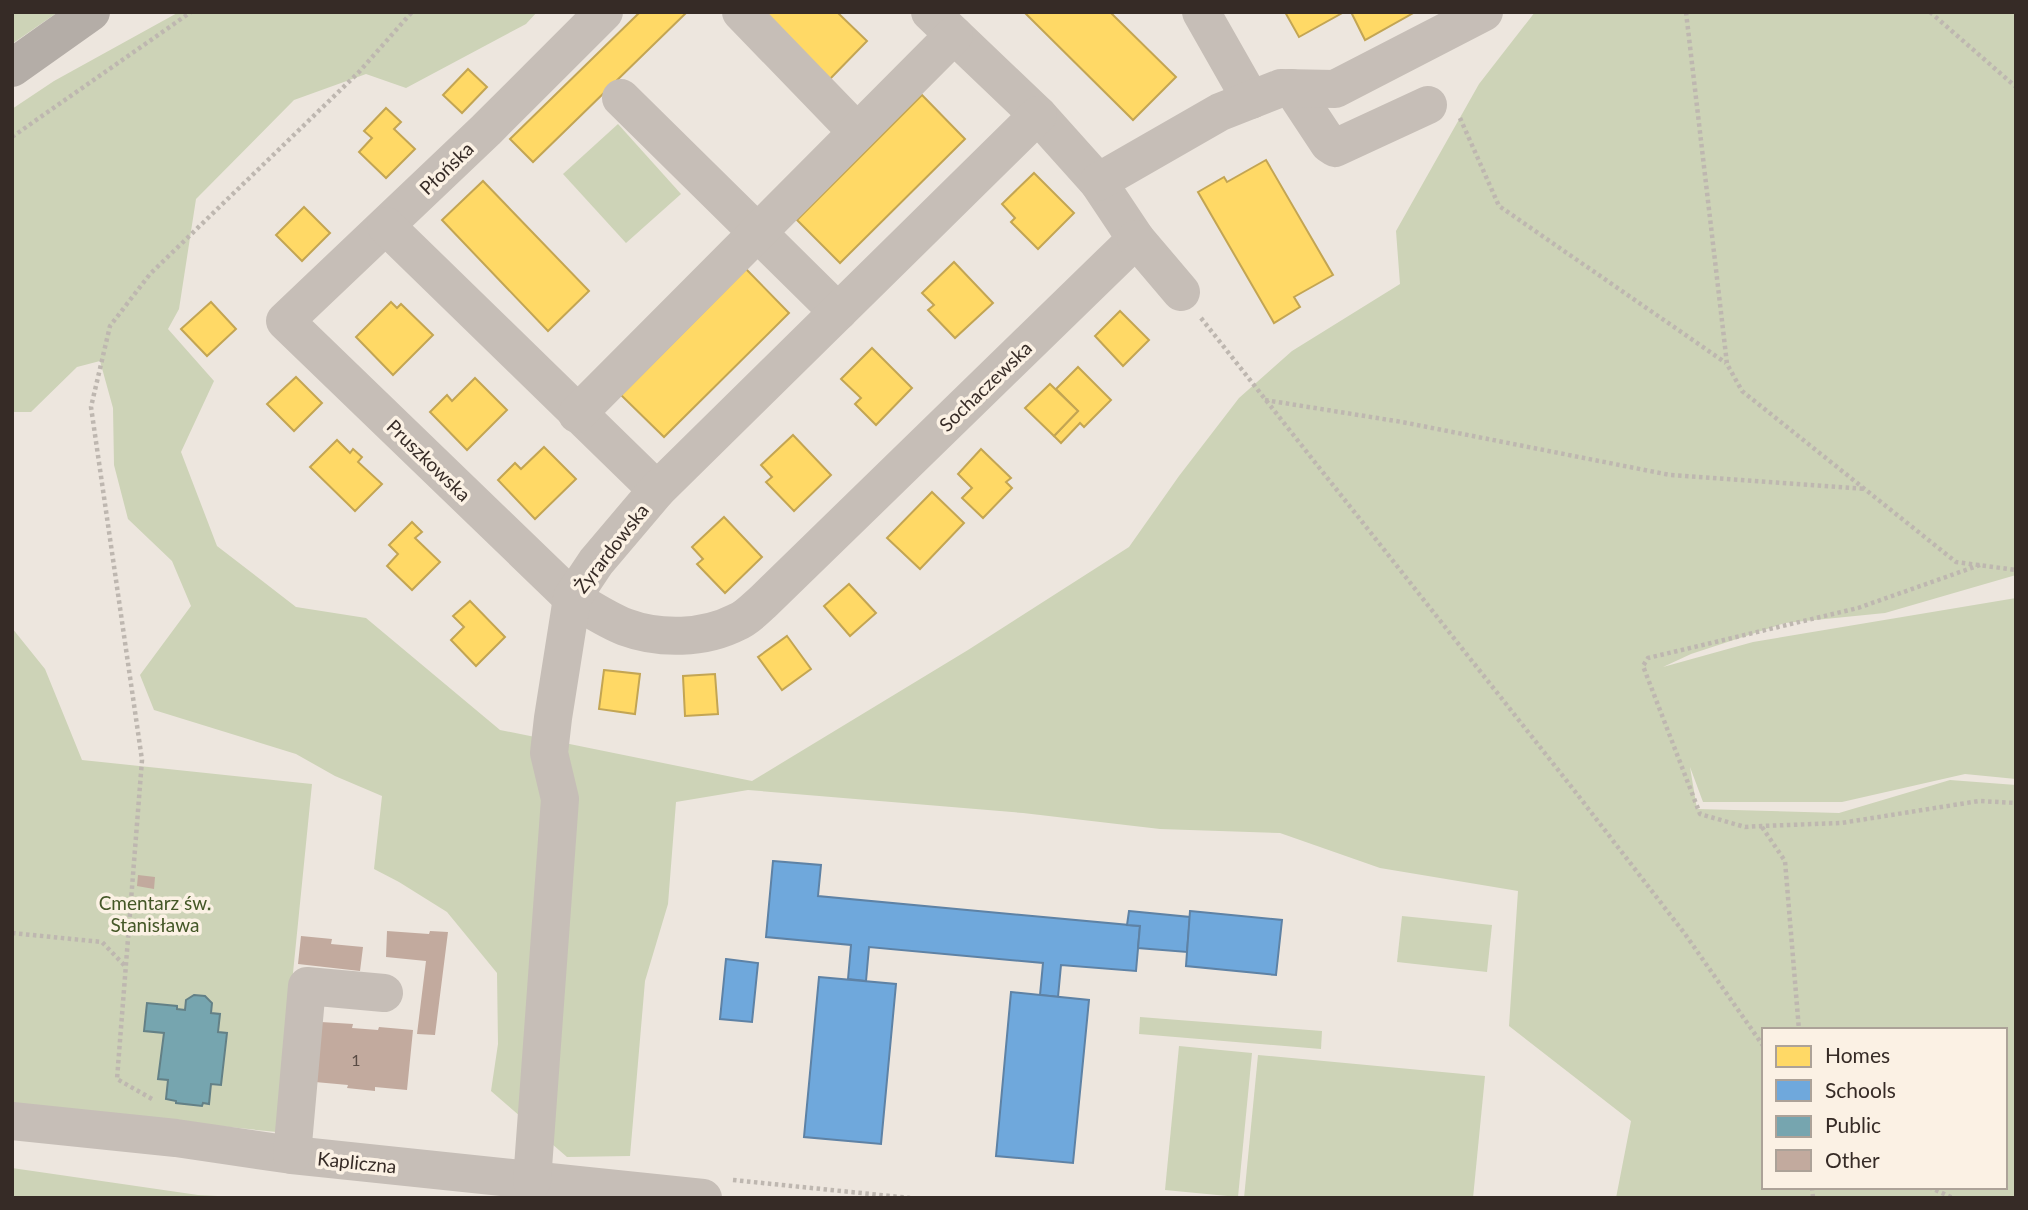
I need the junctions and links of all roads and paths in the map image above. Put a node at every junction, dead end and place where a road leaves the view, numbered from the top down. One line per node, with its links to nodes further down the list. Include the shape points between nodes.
1 (91, 12): 11 (main road)
2 (191, 12): 19 (path)
3 (412, 12): 38 (path, via 358,73 150,274 110,326 91,407 142,760)
4 (604, 12): 21 (street, Płońska)
5 (741, 12): 18 (street)
6 (1484, 12): 13 (street, via 1335,89)
7 (1686, 12): 27 (path)
8 (1930, 12): 12 (path)
9 (1216, 17): 15 (street)
10 (947, 21): 17 (street); 18 (street)
11 (12, 68)
12 (2016, 87)
13 (1292, 88): 15 (street); 16 (street, via 1335,148)
14 (621, 98): 22 (street)
15 (1251, 100): 20 (street, via 1220,112)
16 (1441, 105): 27 (path, via 1499,206)
17 (1038, 115): 20 (street); 25 (street, Żyrardowska)
18 (857, 132): 22 (street)
19 (12, 136)
20 (1098, 182): 23 (street)
21 (386, 226): 26 (street, Płońska); 29 (street)
22 (757, 233): 25 (street); 29 (street)
23 (1136, 239): 24 (street); 34 (street, Sochaczewska, via 739,622 695,634 659,636 624,627)
24 (1181, 292): 28 (path)
25 (838, 312): 31 (street, Żyrardowska)
26 (285, 321): 34 (street, Pruszkowska)
27 (1727, 364): 30 (path, via 1742,391)
28 (1265, 400): 30 (path, via 1670,475); 41 (path, via 1578,795)
29 (577, 414): 31 (street)
30 (1866, 489): 32 (path, via 1956,562)
31 (657, 490): 34 (street, Żyrardowska)
32 (1980, 565): 33 (path); 36 (path, via 1858,608 1648,658 1643,666 1700,814 1745,827)
33 (2016, 570)
34 (572, 598): 45 (street, Żyrardowska, via 549,752 559,799)
35 (2016, 803): 36 (path, via 1979,801 1841,823)
36 (1761, 826): 40 (path, via 1785,861)
37 (12, 933): 38 (path, via 102,942)
38 (127, 967): 42 (path, via 117,1079)
39 (384, 993): 44 (street, via 307,986)
40 (1799, 1028)
41 (1762, 1044)
42 (153, 1099)
43 (12, 1121): 44 (street, Kapliczna)
44 (292, 1155): 45 (street, Kapliczna)
45 (532, 1181): 47 (street, Kapliczna)
46 (1933, 1189): 48 (path)
47 (703, 1198)
48 (1953, 1198)

